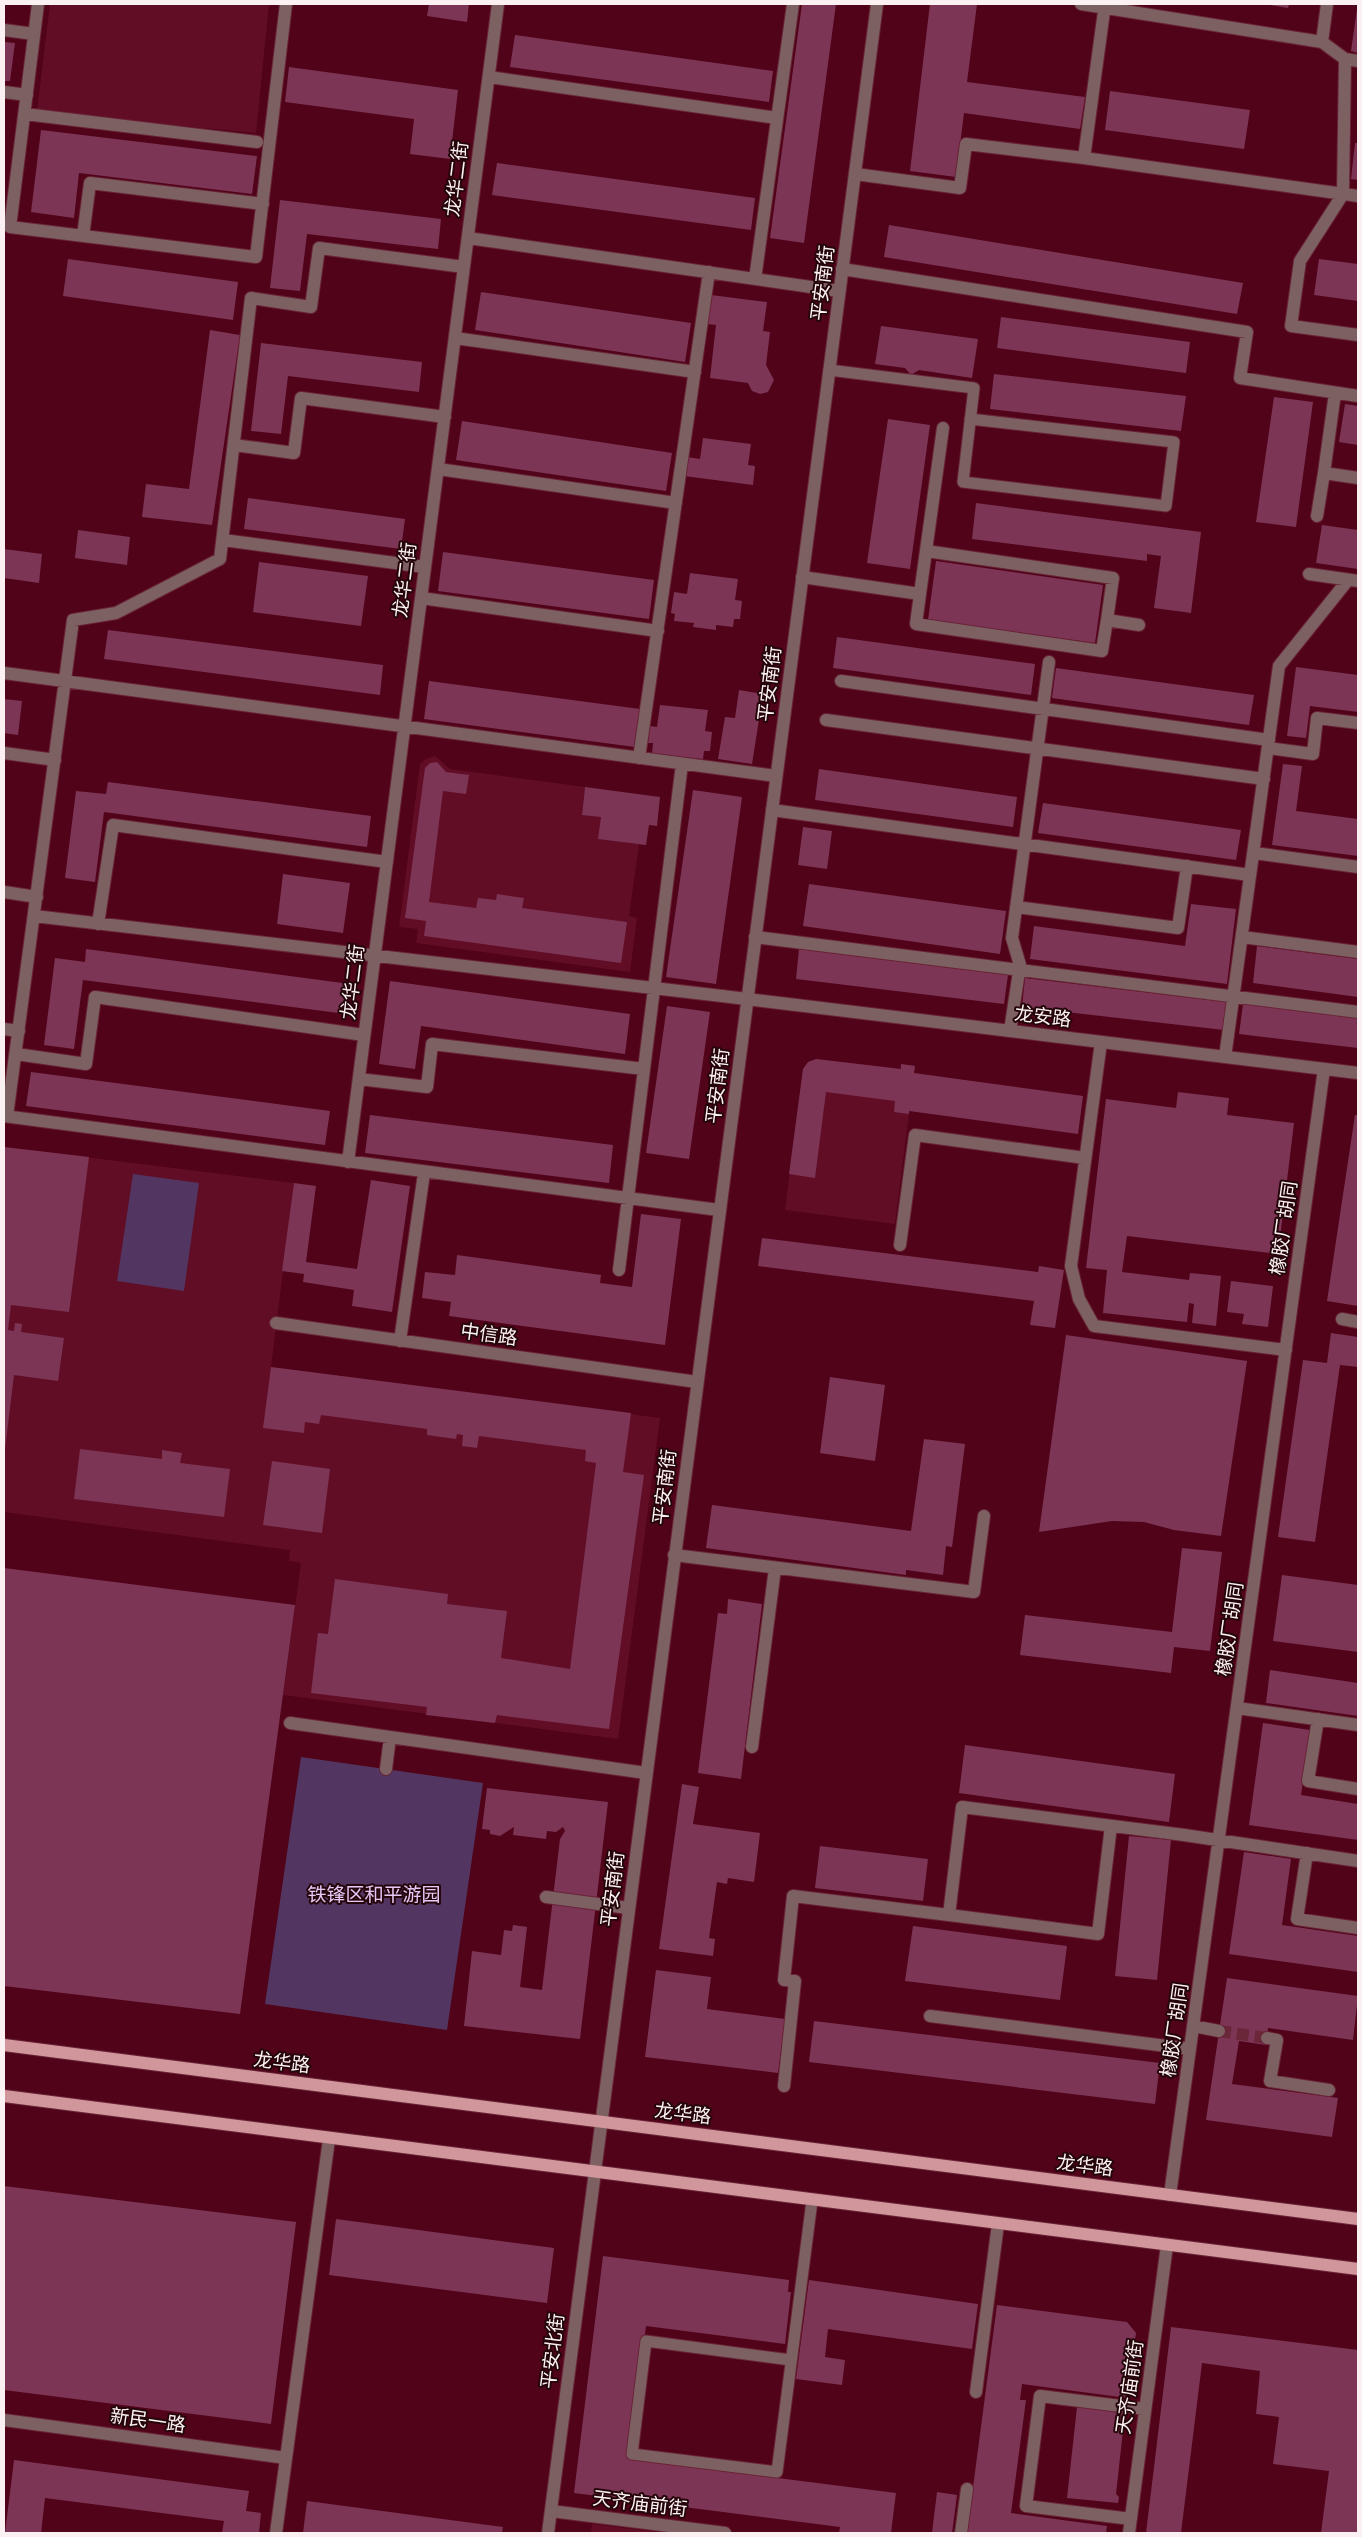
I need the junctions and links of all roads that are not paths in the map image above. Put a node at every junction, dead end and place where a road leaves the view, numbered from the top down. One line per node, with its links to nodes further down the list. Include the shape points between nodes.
1 (38, 4): 10 (street)
2 (286, 4): 24 (street)
3 (498, 4): 14 (street, 龙华二街)
4 (793, 4): 18 (street)
5 (877, 4): 21 (street, 平安南街)
6 (1081, 4): 8 (street)
7 (1327, 4): 11 (street)
8 (1105, 5): 11 (street); 20 (street)
9 (4, 30): 10 (street)
10 (34, 34): 16 (street)
11 (1322, 42): 12 (street)
12 (1345, 59): 13 (street); 22 (street)
13 (1358, 61)
14 (489, 78): 18 (street); 26 (street, 龙华二街)
15 (4, 92): 16 (street)
16 (27, 95): 17 (street)
17 (25, 114): 19 (street); 25 (street, via 10,227)
18 (778, 118): 30 (street)
19 (257, 142)
20 (1084, 158): 21 (street, via 966,144 960,188); 22 (street)
21 (855, 174): 28 (street, 平安南街)
22 (1343, 194): 23 (street); 32 (street, via 1300,262 1291,326)
23 (1358, 196)
24 (262, 204): 25 (street, via 90,183); 25 (street, via 256,257)
25 (83, 236)
26 (468, 238): 27 (street, 龙华二街); 29 (street)
27 (464, 267): 33 (street, 龙华二街); 41 (street, via 319,248 311,308 251,298)
28 (842, 269): 31 (street, 平安南街); 36 (street, via 1247,332 1240,378)
29 (709, 272): 30 (street); 35 (street)
30 (755, 279): 31 (street)
31 (839, 291): 34 (street, 平安南街)
32 (1358, 335)
33 (455, 338): 35 (street); 38 (street, 龙华二街)
34 (829, 370): 39 (lane, via 974,388); 51 (street, 平安南街)
35 (694, 372): 45 (street)
36 (1335, 393): 37 (street); 43 (street)
37 (1358, 396)
38 (445, 417): 41 (street, via 301,398 294,452); 42 (street, 龙华二街)
39 (970, 418): 39 (lane, via 1174,442 1166,506 963,482)
40 (943, 428): 48 (street)
41 (234, 444): 47 (street)
42 (438, 469): 45 (street); 49 (street, 龙华二街)
43 (1324, 473): 44 (street); 46 (street)
44 (1358, 478)
45 (676, 503): 57 (street)
46 (1318, 516)
47 (223, 540): 49 (street); 61 (street, via 220,559 116,613 73,620)
48 (926, 551): 53 (street); 55 (street, via 1113,578)
49 (425, 567): 54 (street, 龙华二街)
50 (1309, 574): 52 (street)
51 (802, 577): 53 (street); 72 (street, 平安南街)
52 (1353, 581): 66 (street, via 1279,666)
53 (920, 594): 55 (street, via 916,624 1102,652)
54 (421, 598): 57 (street); 65 (street, 龙华二街)
55 (1107, 620): 56 (street)
56 (1139, 625)
57 (658, 632): 69 (street)
58 (1049, 662): 62 (street)
59 (4, 673): 61 (street)
60 (841, 681): 62 (street)
61 (65, 682): 65 (street); 70 (street)
62 (1043, 708): 66 (street); 67 (street)
63 (826, 720): 67 (street)
64 (1358, 723): 66 (street, via 1318,718 1313,754)
65 (404, 727): 69 (street); 77 (street, 龙华二街)
66 (1269, 744): 73 (street)
67 (1037, 748): 73 (street); 75 (street)
68 (4, 753): 70 (street)
69 (639, 758): 71 (street)
70 (55, 760): 82 (street)
71 (682, 764): 72 (street); 91 (street)
72 (776, 776): 74 (street, 平安南街)
73 (1264, 779): 76 (street)
74 (772, 810): 75 (street); 86 (street, 平安南街)
75 (1024, 844): 78 (street); 83 (street)
76 (1254, 853): 79 (street); 80 (street)
77 (387, 862): 85 (street, via 113,825); 89 (street, 龙华二街)
78 (1187, 866): 80 (street); 83 (street, via 1178,928)
79 (1358, 867)
80 (1250, 874): 87 (street)
81 (4, 892): 82 (street)
82 (37, 896): 84 (street)
83 (1016, 906): 90 (street, via 1012,938)
84 (34, 916): 85 (street, 龙安路); 96 (street)
85 (98, 924): 89 (street, 龙安路)
86 (755, 937): 90 (street); 93 (street, 平安南街)
87 (1242, 937): 88 (street); 92 (street)
88 (1358, 952)
89 (375, 955): 91 (street, 龙安路); 98 (street, 龙华二街)
90 (1019, 970): 92 (street); 97 (street)
91 (654, 989): 93 (street, 龙安路); 102 (street)
92 (1234, 997): 94 (street); 101 (street)
93 (747, 999): 97 (street, 龙安路); 111 (street, 平安南街)
94 (1358, 1012)
95 (4, 1029): 96 (street)
96 (19, 1031): 100 (street)
97 (1010, 1031): 99 (street, 龙安路)
98 (364, 1034): 100 (street, via 95,997 86,1064); 105 (street, 龙华二街)
99 (1101, 1042): 101 (street, 龙安路); 107 (street)
100 (16, 1054): 106 (street)
101 (1225, 1057): 103 (street, 龙安路)
102 (644, 1069): 105 (street, via 432,1044 427,1087); 110 (street)
103 (1324, 1069): 104 (street, 龙安路); 118 (street, 橡胶厂胡同)
104 (1358, 1073)
105 (359, 1079): 108 (street, 龙华二街)
106 (6, 1116): 108 (street)
107 (1086, 1158): 112 (street, via 915,1135); 118 (street, via 1071,1266 1078,1298 1094,1326)
108 (348, 1162): 109 (street)
109 (424, 1172): 110 (street); 117 (street)
110 (628, 1199): 111 (street); 113 (street)
111 (719, 1210): 119 (street, 平安南街)
112 (900, 1245)
113 (619, 1270)
114 (1342, 1319): 115 (street)
115 (1358, 1322)
116 (276, 1323): 117 (street, 中信路)
117 (400, 1341): 119 (street, 中信路)
118 (1286, 1350): 123 (street, 橡胶厂胡同)
119 (697, 1382): 121 (street, 平安南街)
120 (984, 1516): 122 (street, via 974,1592)
121 (674, 1556): 122 (street); 130 (street, 平安南街)
122 (776, 1568): 128 (street)
123 (1237, 1708): 124 (street); 133 (street, 橡胶厂胡同)
124 (1318, 1720): 126 (street); 131 (street, via 1308,1781)
125 (290, 1723): 127 (street)
126 (1358, 1725)
127 (390, 1737): 129 (street); 130 (street)
128 (752, 1747)
129 (386, 1769)
130 (646, 1773): 137 (street, 平安南街)
131 (1358, 1789)
132 (1111, 1826): 133 (street); 138 (street, via 962,1807); 138 (street, via 1098,1934)
133 (1219, 1840): 134 (street); 141 (street, 橡胶厂胡同)
134 (1307, 1853): 135 (street); 139 (street, via 1297,1919)
135 (1358, 1861)
136 (546, 1897): 137 (street)
137 (628, 1908): 149 (street, 平安南街)
138 (949, 1915): 146 (street, via 793,1896 784,1980 795,1981)
139 (1358, 1928)
140 (930, 2016): 145 (street)
141 (1193, 2026): 142 (street); 145 (street, 橡胶厂胡同)
142 (1219, 2031)
143 (1267, 2038): 147 (street, via 1277,2040 1270,2081)
144 (4, 2045): 149 (main road, 龙华路)
145 (1190, 2049): 152 (street, 橡胶厂胡同)
146 (784, 2086)
147 (1329, 2090)
148 (4, 2096): 150 (main road)
149 (600, 2122): 151 (street, 平安南街); 152 (main road, 龙华路)
150 (329, 2138): 151 (main road); 162 (street)
151 (594, 2173): 153 (main road); 164 (street, 平安北街)
152 (1170, 2195): 154 (main road, 龙华路)
153 (812, 2201): 155 (main road); 158 (lane)
154 (1358, 2219)
155 (998, 2224): 156 (main road); 159 (street)
156 (1167, 2245): 157 (main road); 160 (street, 天齐庙前街)
157 (1358, 2269)
158 (791, 2360): 158 (lane, via 777,2472 632,2454 646,2341)
159 (976, 2392)
160 (1145, 2409): 165 (street, 天齐庙前街); 165 (street, via 1040,2396 1026,2506)
161 (4, 2420): 162 (street, 新民一路)
162 (286, 2458): 166 (street)
163 (967, 2489): 169 (street)
164 (551, 2511): 167 (street, 平安北街); 168 (street, 天齐庙前街)
165 (1131, 2519): 170 (street, 天齐庙前街)
166 (276, 2533)
167 (548, 2533)
168 (725, 2533)
169 (961, 2533)
170 (1129, 2533)

